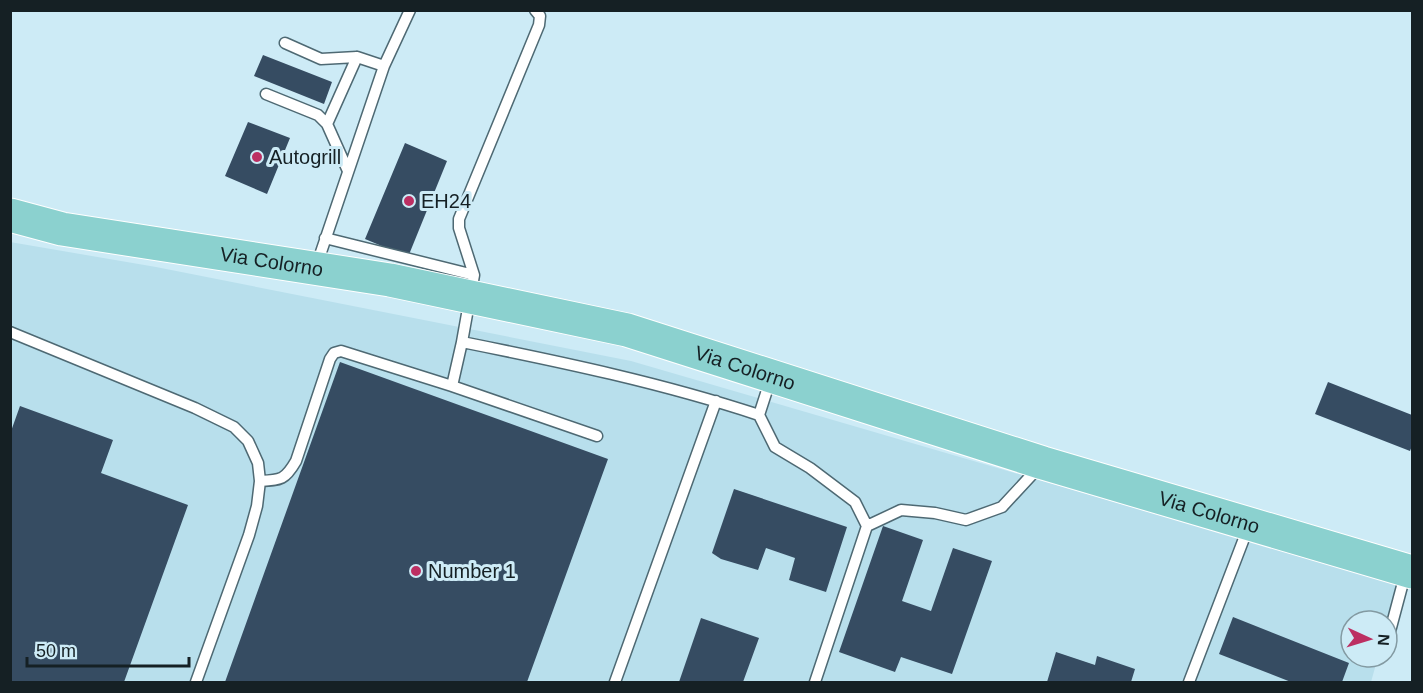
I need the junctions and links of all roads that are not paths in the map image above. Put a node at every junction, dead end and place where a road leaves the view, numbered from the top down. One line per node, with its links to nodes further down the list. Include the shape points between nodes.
1 (410, 10): 5 (lane)
2 (534, 10): 13 (lane, via 540,16 539,25 459,219)
3 (285, 43): 4 (lane, via 321,58)
4 (357, 57): 5 (lane); 7 (lane)
5 (384, 66): 8 (lane)
6 (266, 94): 7 (lane, via 318,115)
7 (327, 124): 8 (lane)
8 (348, 171): 12 (lane)
9 (10, 215): 11 (main road, Via Colorno)
10 (10, 229): 11 (main road, Via Colorno)
11 (62, 229): 12 (main road, Via Colorno)
12 (320, 253): 13 (main road, Via Colorno, via 390,280)
13 (473, 286): 15 (lane); 16 (main road, Via Colorno)
14 (10, 332): 22 (lane, via 195,408 234,428 248,441 258,463)
15 (462, 342): 17 (lane); 18 (lane, via 572,364)
16 (772, 375): 19 (lane); 21 (main road, Via Colorno)
17 (452, 386): 20 (lane); 22 (lane, via 334,352 288,476)
18 (716, 401): 19 (lane); 28 (lane)
19 (759, 415): 24 (lane, via 775,447 855,502)
20 (597, 436)
21 (1043, 462): 23 (main road, Via Colorno); 24 (lane, via 1002,507 966,520 901,510)
22 (260, 482): 27 (lane, via 249,535)
23 (1250, 525): 25 (main road, Via Colorno); 30 (lane)
24 (867, 526): 29 (lane)
25 (1409, 571): 26 (lane)
26 (1397, 609)
27 (196, 682)
28 (615, 682)
29 (815, 682)
30 (1189, 682)

